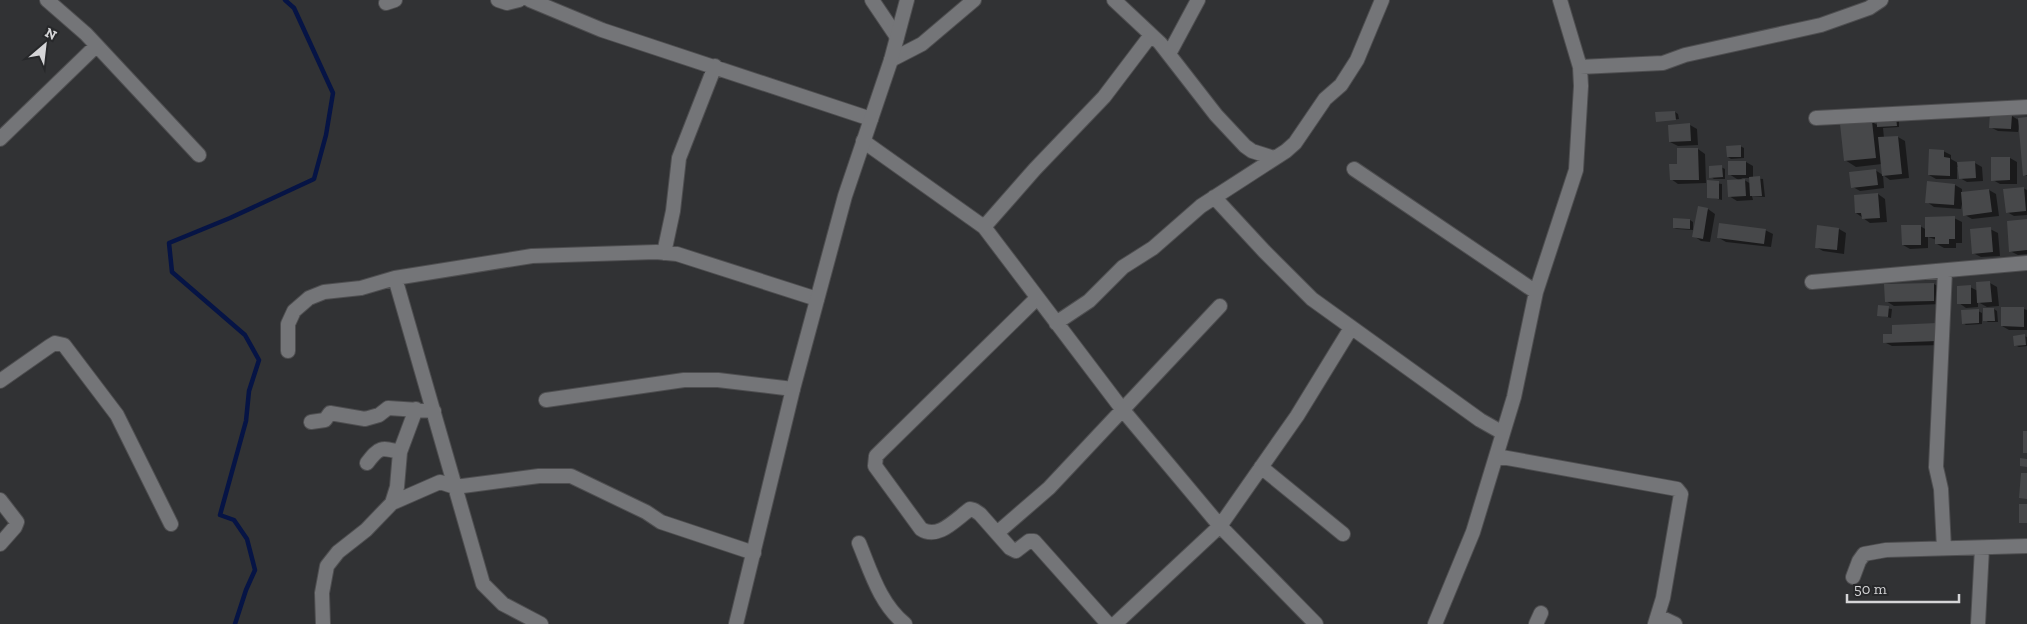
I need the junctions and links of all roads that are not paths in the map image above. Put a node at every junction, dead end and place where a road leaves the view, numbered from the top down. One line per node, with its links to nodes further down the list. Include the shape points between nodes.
1 (47, 0): 15 (street)
2 (498, 0): 3 (street, via 507,3)
3 (518, 0)
4 (530, 0): 18 (street, via 602,30)
5 (872, 0): 14 (street)
6 (907, 0): 14 (street)
7 (974, 0): 17 (street, via 922,44)
8 (1114, 0): 13 (street)
9 (1198, 0): 16 (street)
10 (1382, 0): 26 (street, via 1357,60 1341,85 1322,102 1295,143)
11 (1560, 0): 19 (street)
12 (1881, 0): 19 (street, via 1869,8 1821,25 1685,55 1663,63)
13 (1152, 35): 16 (street); 29 (street, via 1104,98)
14 (897, 37): 17 (street)
15 (96, 46): 23 (street); 25 (street)
16 (1169, 54): 26 (street, via 1245,146)
17 (891, 60): 21 (street)
18 (715, 66): 21 (street); 30 (street, via 679,158)
19 (1580, 67): 35 (street, via 1576,170)
20 (2027, 107): 22 (street)
21 (871, 118): 24 (street)
22 (1816, 118)
23 (0, 139)
24 (863, 141): 29 (street); 36 (street)
25 (199, 155)
26 (1274, 158): 28 (street)
27 (1354, 170): 35 (street)
28 (1214, 197): 39 (street, via 1153,248 1123,267 1089,301); 40 (street, via 1312,299)
29 (984, 227): 37 (street)
30 (664, 253): 33 (street, via 532,256); 36 (street, via 677,254)
31 (2027, 263): 32 (street)
32 (1945, 271): 34 (street); 64 (street, via 1936,467 1941,489)
33 (396, 278): 41 (street, via 309,298 294,312 288,324); 47 (street)
34 (1812, 282)
35 (1536, 292): 49 (street, via 1514,397)
36 (817, 298): 43 (street)
37 (1037, 298): 39 (street); 59 (street, via 876,456 875,466 920,529 928,534 938,533 970,509 980,514)
38 (1220, 306): 45 (street)
39 (1056, 323): 45 (street)
40 (1351, 328): 49 (street); 53 (street)
41 (288, 351)
42 (0, 381): 57 (street, via 50,346 64,345 117,415)
43 (793, 389): 44 (street, via 718,380 684,380); 66 (street)
44 (546, 400)
45 (1122, 409): 58 (street); 59 (street, via 1048,488)
46 (416, 410): 47 (street); 48 (street, via 388,408 365,419 330,413 325,420); 50 (street)
47 (434, 410): 54 (street)
48 (311, 422)
49 (1503, 433): 51 (street)
50 (400, 452): 52 (street, via 384,448 376,451); 56 (street)
51 (1496, 456): 68 (street, via 1680,491); 76 (street, via 1472,532)
52 (367, 463)
53 (1262, 467): 58 (street); 60 (street)
54 (455, 487): 56 (street, via 440,482); 66 (street, via 539,476 571,476 661,522); 70 (street, via 482,584 503,604)
55 (0, 500): 62 (street, via 17,522)
56 (392, 503): 69 (street, via 327,566 322,593)
57 (171, 524)
58 (1220, 526): 74 (street); 75 (street)
59 (997, 534): 73 (street, via 1016,551 1034,541)
60 (1342, 534)
61 (859, 542): 72 (street, via 883,599)
62 (0, 544)
63 (2027, 546): 65 (street)
64 (1944, 548): 65 (street); 67 (street, via 1864,554)
65 (1982, 548): 78 (street)
66 (754, 553): 71 (street)
67 (1853, 577)
68 (1657, 620): 77 (street)
69 (323, 624)
70 (541, 624)
71 (736, 624)
72 (905, 624)
73 (1108, 624)
74 (1115, 624)
75 (1316, 624)
76 (1435, 624)
77 (1675, 624)
78 (1978, 624)

